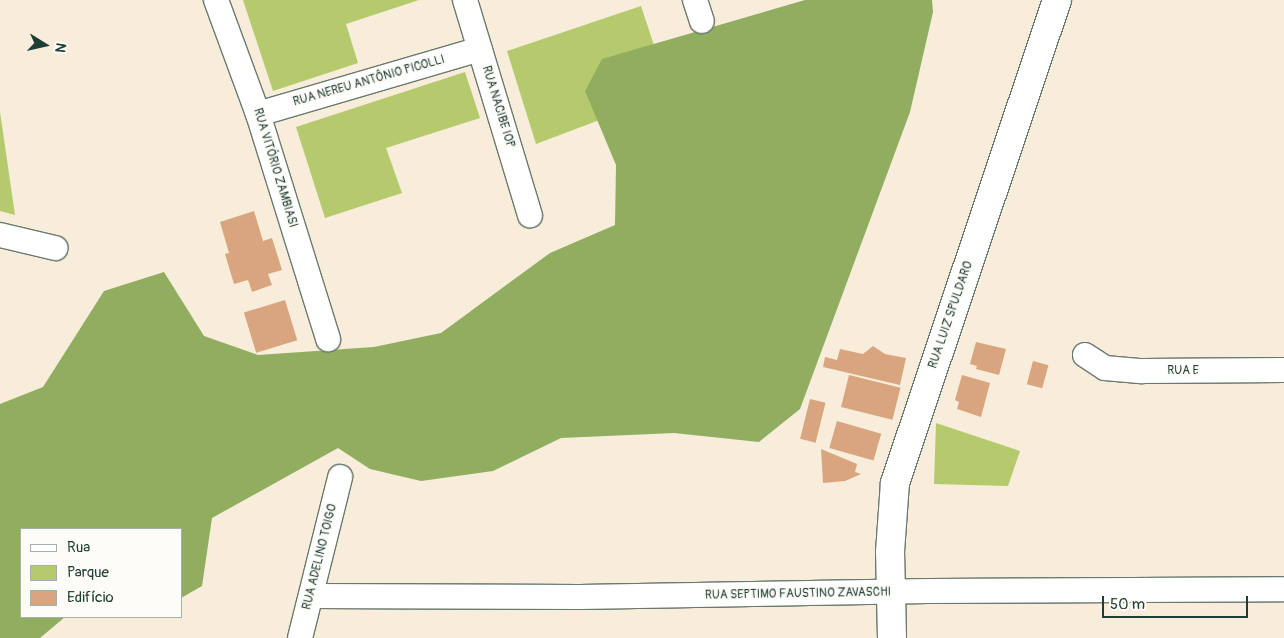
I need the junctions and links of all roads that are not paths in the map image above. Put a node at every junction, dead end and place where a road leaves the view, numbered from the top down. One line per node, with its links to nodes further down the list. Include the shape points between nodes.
1 (216, 0): 5 (street, RUA VITÓRIO ZAMBIASI)
2 (465, 0): 4 (street, RUA NACIBE IOP)
3 (1057, 0): 14 (street, RUA LUIZ SPULDARO, via 895,483)
4 (480, 49): 5 (street, RUA NEREU ANTÔNIO PICOLLI); 6 (street, RUA NACIBE IOP)
5 (258, 114): 9 (street, RUA VITÓRIO ZAMBIASI)
6 (530, 215)
7 (0, 235): 8 (street)
8 (55, 248)
9 (328, 339)
10 (1085, 355): 11 (street, RUA E, via 1105,368 1142,371)
11 (1284, 370)
12 (340, 477): 15 (street, RUA ADELINO TOIGO)
13 (1284, 588): 14 (street, RUA SEPTIMO FAUSTINO ZAVASCHI)
14 (891, 592): 15 (street, RUA SEPTIMO FAUSTINO ZAVASCHI, via 580,598); 17 (street, RUA LUIZ SPULDARO)
15 (311, 596): 16 (street, RUA ADELINO TOIGO)
16 (300, 638)
17 (892, 638)

